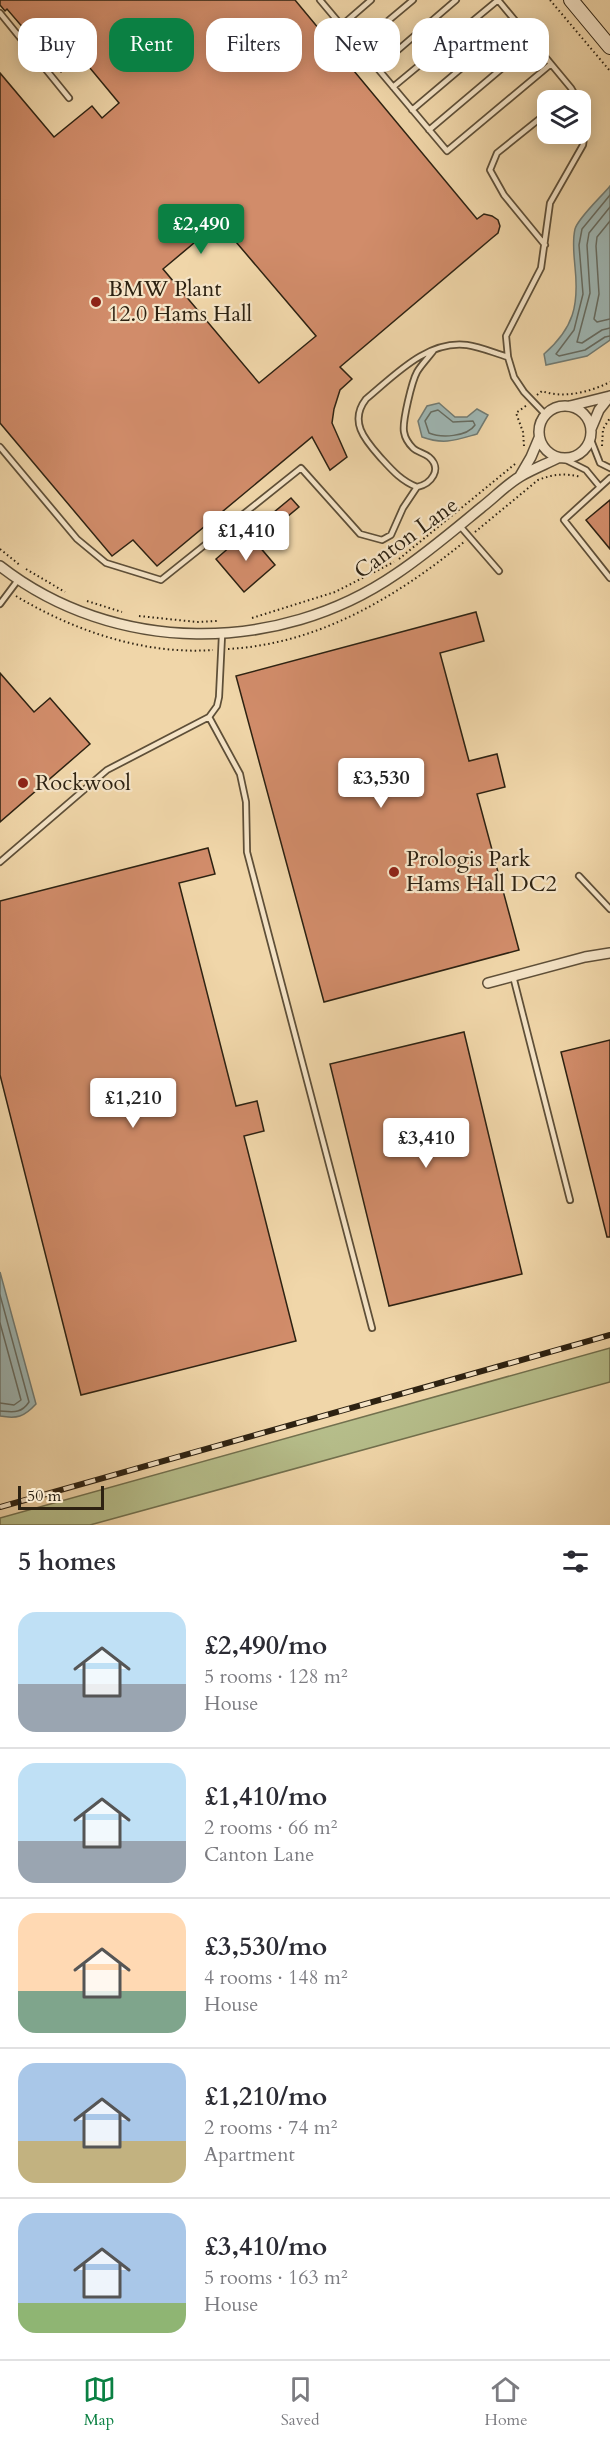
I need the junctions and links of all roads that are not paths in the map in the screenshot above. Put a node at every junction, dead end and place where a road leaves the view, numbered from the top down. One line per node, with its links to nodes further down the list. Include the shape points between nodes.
1 (371, 0): 9 (lane)
2 (413, 0): 10 (lane)
3 (456, 0): 13 (lane)
4 (498, 0): 11 (lane); 19 (lane)
5 (571, 0): 12 (street)
6 (324, 1): 8 (lane)
7 (0, 13): 21 (lane)
8 (336, 18)
9 (350, 18)
10 (391, 18)
11 (513, 18)
12 (610, 47)
13 (400, 48)
14 (549, 62): 15 (lane)
15 (551, 64): 20 (lane); 24 (lane, via 447,151)
16 (380, 72): 19 (lane)
17 (457, 72): 22 (lane)
18 (498, 72): 24 (lane)
19 (393, 87): 22 (lane)
20 (570, 90)
21 (69, 98)
22 (412, 110): 24 (lane)
23 (537, 121): 26 (lane, via 497,153 490,170 504,195)
24 (429, 130)
25 (583, 144): 26 (lane, via 550,203)
26 (545, 245): 28 (lane, via 541,268 506,336)
27 (434, 350): 28 (lane, via 468,345); 40 (lane, via 416,374 404,424 407,440 414,450 428,456 435,469 431,481); 40 (lane, via 418,357 366,399 358,413 365,441 398,476)
28 (507, 357): 31 (lane, via 524,392)
29 (610, 396): 30 (street); 32 (street)
30 (567, 406): 31 (street); 32 (street, via 583,414)
31 (546, 414): 33 (street)
32 (591, 429): 34 (street)
33 (539, 438): 36 (street, via 543,448); 38 (street, Canton Lane)
34 (591, 440): 36 (street, via 573,457); 37 (lane, via 600,463)
35 (0, 447): 40 (lane, via 77,539 106,563 161,580 301,468 360,534 381,540 391,535)
36 (561, 458): 38 (street, Canton Lane); 41 (lane, via 586,470)
37 (610, 468)
38 (520, 476): 42 (street, Canton Lane)
39 (610, 478): 41 (lane)
40 (417, 487)
41 (600, 487): 45 (lane, via 564,520)
42 (460, 526): 44 (lane); 48 (street, Canton Lane, via 394,576 329,610 281,626)
43 (0, 566): 46 (street, Canton Lane)
44 (499, 571)
45 (610, 578)
46 (18, 580): 47 (lane); 48 (street, Canton Lane, via 91,615 129,627)
47 (0, 604)
48 (222, 635): 49 (lane, via 219,697)
49 (209, 717): 50 (lane, via 107,770); 57 (lane, via 240,774 246,802 247,852)
50 (0, 862)
51 (579, 876): 52 (lane)
52 (610, 909)
53 (610, 953): 54 (street)
54 (513, 976): 55 (street); 56 (lane)
55 (488, 983)
56 (570, 1200)
57 (372, 1328)

